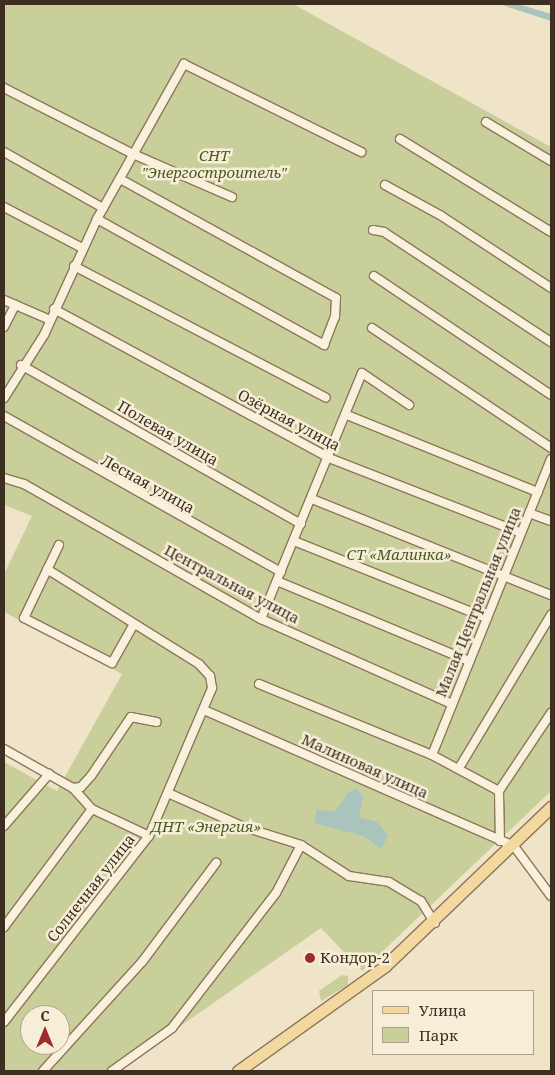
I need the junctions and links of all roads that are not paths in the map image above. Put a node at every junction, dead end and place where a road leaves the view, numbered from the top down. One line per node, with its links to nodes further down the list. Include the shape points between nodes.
1 (4, 88): 6 (street)
2 (486, 122): 7 (street)
3 (400, 139): 15 (street)
4 (4, 152): 12 (street)
5 (361, 152): 6 (street, via 184,64)
6 (133, 154): 8 (street); 10 (street)
7 (551, 161)
8 (120, 179): 12 (street); 13 (street, via 336,298 335,317 324,345)
9 (385, 186): 19 (street, via 440,215)
10 (232, 197)
11 (4, 207): 16 (street)
12 (103, 208): 13 (street)
13 (97, 219): 16 (street)
14 (373, 230): 26 (street, via 384,232)
15 (551, 232)
16 (82, 248): 17 (street)
17 (74, 266): 22 (street); 30 (street)
18 (374, 276): 28 (street)
19 (551, 288)
20 (4, 300): 21 (street)
21 (15, 305): 23 (street); 24 (street)
22 (54, 310): 23 (street); 35 (street, Озёрная улица)
23 (50, 320): 27 (street)
24 (4, 327)
25 (372, 328): 34 (street)
26 (551, 342)
27 (20, 365): 29 (street); 42 (street, Полевая улица)
28 (551, 395)
29 (4, 398)
30 (326, 398)
31 (410, 406): 32 (street, via 362,373)
32 (347, 415): 35 (street); 38 (street)
33 (4, 416): 47 (street, Лесная улица, via 140,497)
34 (551, 448)
35 (329, 458): 39 (street); 43 (street, Озёрная улица)
36 (551, 459): 38 (street, Малая Центральная улица)
37 (4, 478): 52 (street, Центральная улица, via 24,484)
38 (538, 492): 40 (street, Малая Центральная улица)
39 (312, 499): 42 (street); 48 (street)
40 (529, 513): 41 (street); 43 (street, Малая Центральная улица)
41 (551, 521)
42 (301, 524): 44 (street)
43 (521, 533): 48 (street, Малая Центральная улица)
44 (294, 541): 47 (street); 53 (street)
45 (59, 544): 46 (street)
46 (47, 569): 54 (street); 54 (street, via 24,618 112,663)
47 (281, 572): 49 (street)
48 (504, 578): 50 (street); 53 (street, Малая Центральная улица)
49 (277, 581): 52 (street); 55 (street)
50 (551, 595)
51 (551, 615): 63 (street)
52 (262, 618): 57 (street, Центральная улица)
53 (487, 618): 55 (street, Малая Центральная улица)
54 (134, 624): 58 (street, Солнечная улица, via 210,676 212,693)
55 (470, 661): 57 (street, Малая Центральная улица)
56 (259, 684): 62 (street)
57 (452, 704): 62 (street, Малая Центральная улица)
58 (204, 710): 67 (street, Солнечная улица); 72 (street, Малиновая улица)
59 (551, 713): 66 (street)
60 (157, 722): 65 (street, via 131,717 91,776 81,787)
61 (4, 749): 64 (street)
62 (432, 755): 63 (street)
63 (459, 768): 66 (street)
64 (49, 774): 65 (street); 70 (street)
65 (72, 788): 69 (street)
66 (499, 791): 72 (street)
67 (168, 792): 71 (street, Солнечная улица); 73 (street, via 244,827)
68 (551, 808): 74 (main road)
69 (92, 809): 71 (street); 78 (street)
70 (4, 826)
71 (149, 836): 79 (street, Солнечная улица)
72 (500, 841): 74 (street, Малиновая улица)
73 (301, 845): 77 (street, via 349,876 389,882 421,901); 81 (street, via 276,893 172,1028)
74 (514, 846): 76 (street); 77 (main road)
75 (216, 863): 80 (street, via 142,962)
76 (551, 896)
77 (435, 923): 82 (main road, via 385,966)
78 (4, 927)
79 (4, 1022)
80 (43, 1071)
81 (112, 1071)
82 (238, 1071)

